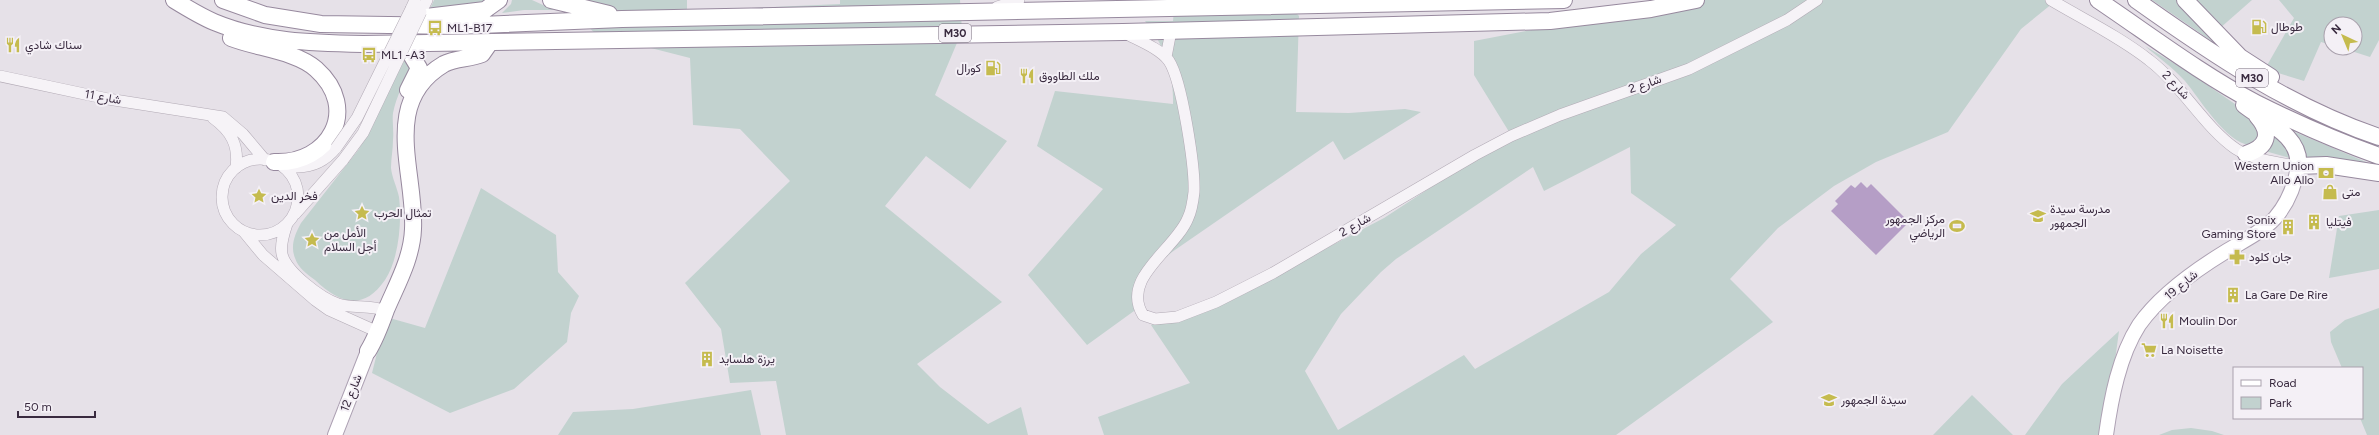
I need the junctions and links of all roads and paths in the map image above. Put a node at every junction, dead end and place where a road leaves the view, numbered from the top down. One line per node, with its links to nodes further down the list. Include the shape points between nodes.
1 (174, 0): 17 (highway, M30)
2 (223, 0): 18 (highway, M30, via 251,11 291,20)
3 (427, 0): 14 (street)
4 (499, 0): 18 (highway, via 494,5 477,11)
5 (551, 0): 16 (highway, via 606,13)
6 (1019, 0): 15 (street)
7 (1564, 0): 15 (highway, M30)
8 (1696, 0): 19 (highway, M30, via 1651,9 1550,21)
9 (1817, 0): 23 (street, شارع 2, via 1787,20 1689,69 1511,136 1273,273 1216,302 1177,317 1155,318 1143,315 1138,308 1139,286 1147,272 1184,228 1194,190 1179,85)
10 (2051, 0): 30 (street, شارع 2, via 2149,60 2176,84 2229,143)
11 (2098, 0): 24 (highway, M30)
12 (2136, 0): 28 (highway, M30, via 2240,71)
13 (2185, 0): 28 (highway, via 2240,57 2317,102)
14 (416, 7): 32 (street, bridge, via 357,118 336,148 325,159 299,168); 36 (street, bridge, via 363,133 343,160)
15 (981, 11): 16 (highway, M30)
16 (622, 20): 18 (highway, M30, via 457,26)
17 (214, 22): 21 (highway, M30, via 266,37 298,42); 32 (highway, via 228,36 304,61 326,79 334,95 338,114 336,123 323,146 304,159 294,162)
18 (363, 25)
19 (1171, 31): 20 (highway, M30); 23 (street)
20 (1122, 32): 22 (highway, M30, via 999,32); 23 (street)
21 (398, 44): 22 (highway, M30); 38 (highway, via 410,53 419,68 403,100 398,117 398,160 405,203 406,230)
22 (489, 44): 38 (highway, via 482,54 448,62 439,68 421,85 410,102 406,117 405,143 413,202 413,230 400,280)
23 (1166, 57)
24 (2200, 68): 27 (highway); 31 (highway, M30, via 2255,102 2322,134)
25 (0, 76): 26 (street, شارع 11, via 108,99)
26 (206, 113): 32 (street, شارع 11, via 223,117 234,125); 34 (street, شارع 11, via 224,126 235,143)
27 (2256, 114): 30 (highway, via 2266,128 2266,138 2258,149); 33 (highway, via 2293,143 2299,154)
28 (2337, 120): 29 (highway, M30)
29 (2379, 137)
30 (2246, 154): 33 (street, شارع 2)
31 (2379, 156)
32 (273, 162): 34 (street, via 245,163); 36 (street, via 288,172 295,183 298,195 297,208)
33 (2298, 166): 35 (highway, via 2333,166); 42 (main road, شارع 19, via 2289,197 2274,218 2257,232 2199,269 2164,297 2140,324 2127,347 2109,412)
34 (236, 168): 37 (street, via 226,181 222,192 222,205 235,226)
35 (2379, 173)
36 (289, 221): 37 (street, via 278,231 267,235); 38 (street, via 282,241 282,254 302,280 324,297 339,304)
37 (244, 232): 39 (street, via 263,255 315,300)
38 (382, 309): 39 (highway)
39 (375, 331): 40 (highway)
40 (368, 351): 41 (main road, شارع 12)
41 (335, 435)
42 (2106, 435)

